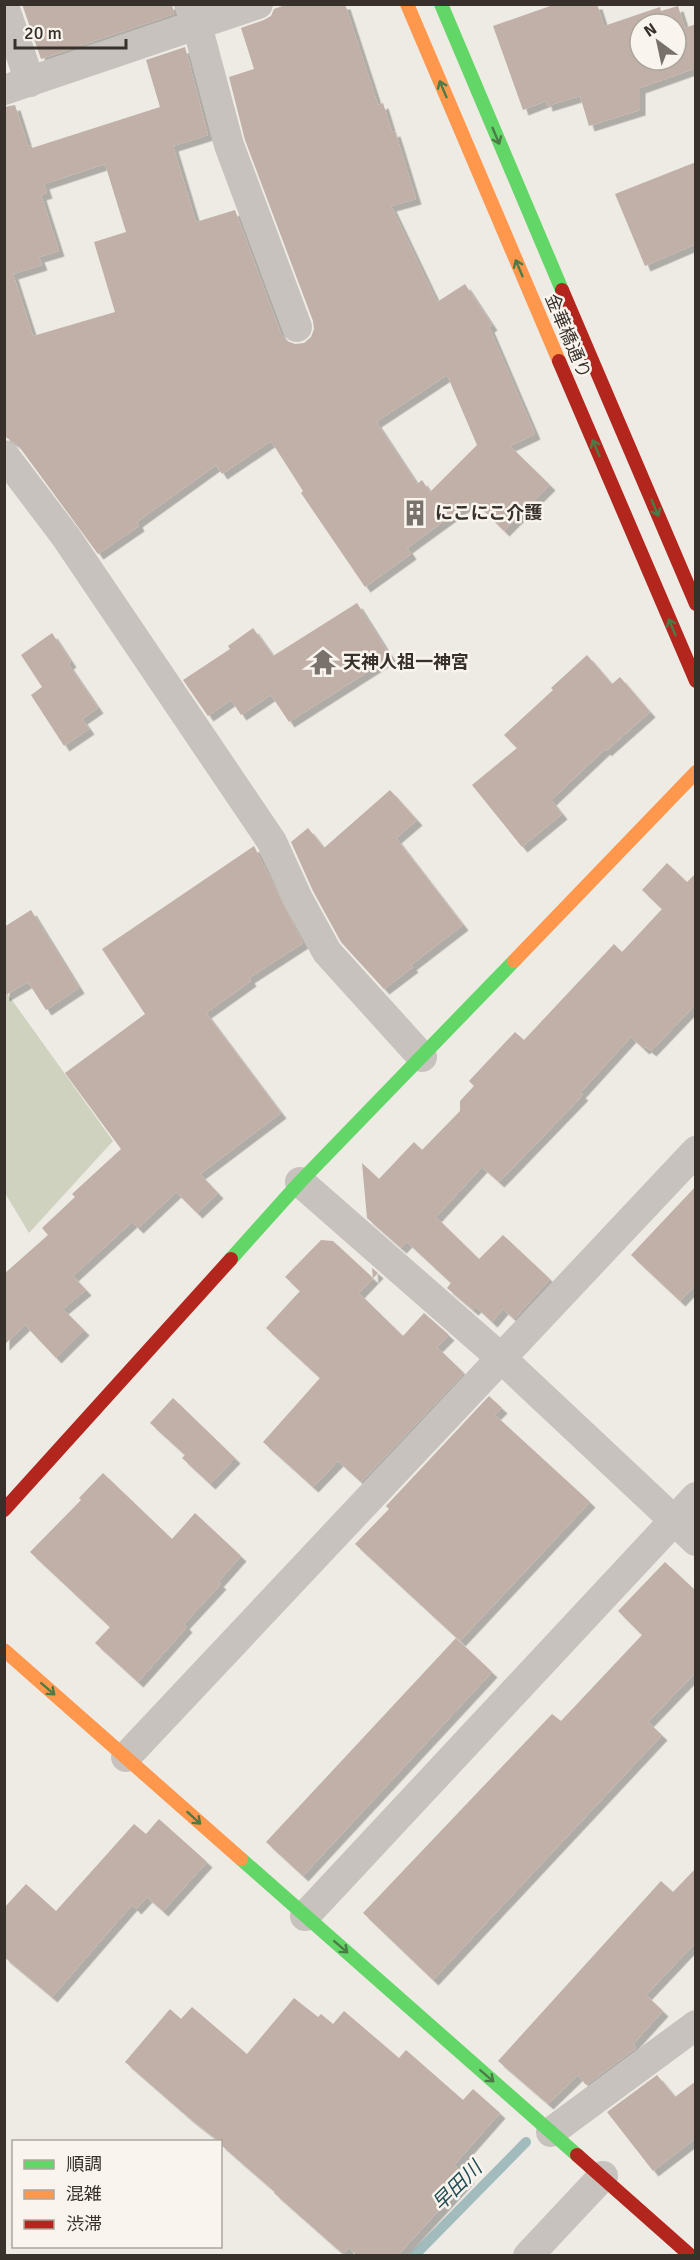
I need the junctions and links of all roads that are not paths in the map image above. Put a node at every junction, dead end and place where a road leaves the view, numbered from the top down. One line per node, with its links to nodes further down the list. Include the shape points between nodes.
1 (258, 4): 5 (street)
2 (407, 4): 10 (street, 金華橋通り, one-way to 2)
3 (441, 4): 9 (street, 金華橋通り, one-way to 9)
4 (4, 6): 6 (street)
5 (193, 15): 6 (street); 7 (street, via 229,145)
6 (17, 86)
7 (297, 327)
8 (4, 455): 12 (street, via 66,537 272,842 327,952)
9 (696, 604)
10 (696, 681)
11 (696, 772): 12 (street)
12 (422, 1057): 14 (street)
13 (696, 1151): 15 (street)
14 (300, 1182): 15 (street); 17 (street)
15 (501, 1358): 18 (street); 21 (street)
16 (696, 1497): 18 (street)
17 (4, 1510)
18 (674, 1520): 19 (street); 22 (street)
19 (696, 1541)
20 (4, 1650): 21 (street, one-way to 21)
21 (126, 1757): 22 (street, one-way to 22)
22 (305, 1916): 24 (street, one-way to 24)
23 (696, 2025): 24 (street)
24 (551, 2132): 25 (street)
25 (603, 2176): 26 (street); 27 (street)
26 (528, 2256)
27 (691, 2256)

